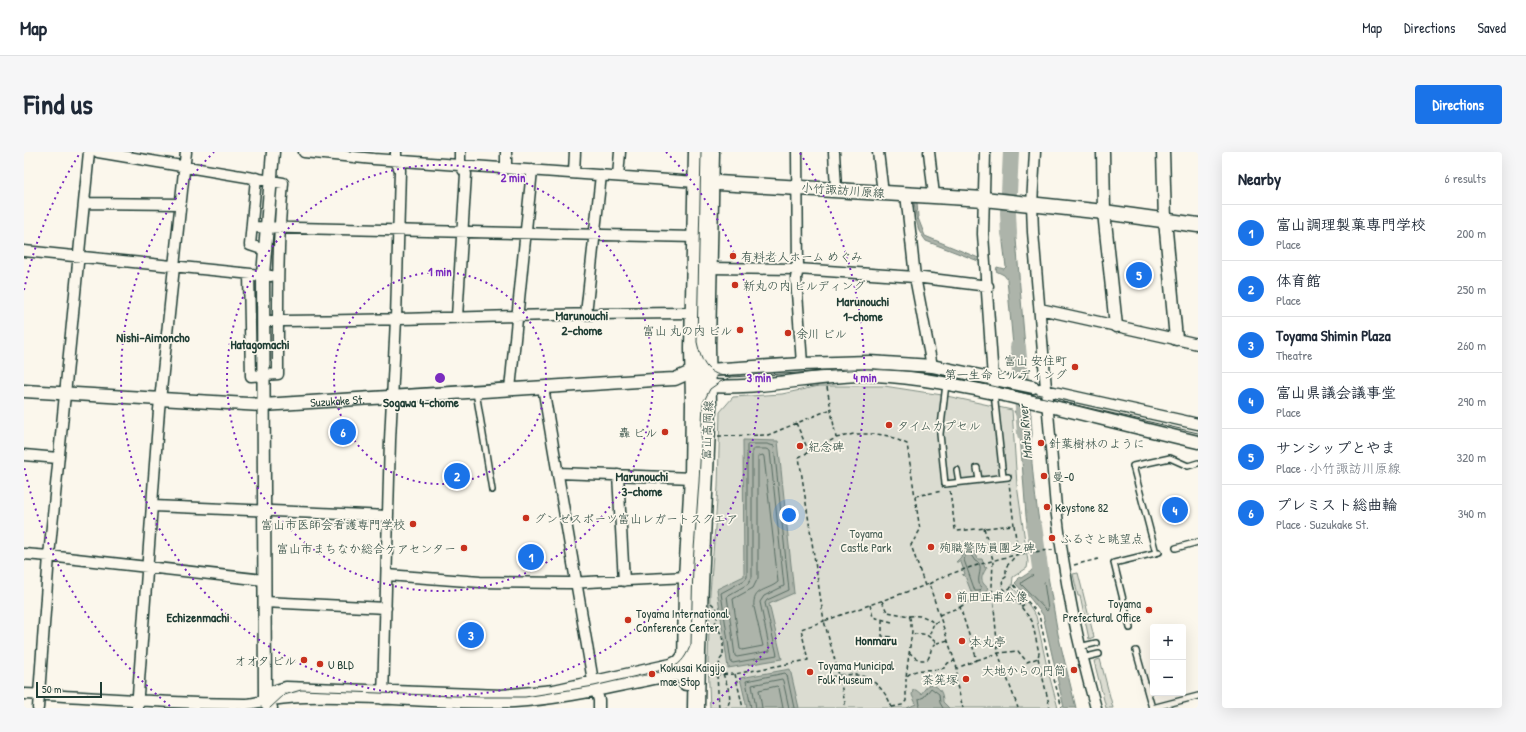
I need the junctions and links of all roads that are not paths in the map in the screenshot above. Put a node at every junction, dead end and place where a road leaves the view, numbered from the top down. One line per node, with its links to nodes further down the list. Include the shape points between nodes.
1 (89, 152): 37 (street)
2 (98, 152): 22 (street)
3 (186, 152): 22 (street)
4 (273, 152): 29 (street)
5 (304, 152): 20 (street)
6 (460, 152): 21 (street)
7 (506, 152): 23 (street)
8 (575, 152): 25 (street)
9 (620, 152): 27 (street)
10 (697, 152): 30 (main road, 富山高岡線)
11 (710, 152): 30 (main road, 富山高岡線)
12 (797, 152): 31 (street)
13 (834, 152): 32 (street)
14 (878, 152): 33 (street)
15 (929, 152): 35 (street)
16 (985, 152): 36 (street)
17 (1035, 152): 38 (street)
18 (1103, 152): 40 (street)
19 (1163, 152): 41 (street)
20 (396, 156): 21 (street); 46 (street, via 400,170)
21 (460, 165): 23 (street); 47 (street, via 466,174)
22 (184, 166): 28 (street); 39 (street)
23 (506, 168): 24 (street)
24 (532, 170): 25 (street); 48 (street)
25 (574, 173): 26 (street)
26 (601, 176): 27 (street); 49 (street)
27 (618, 176): 30 (street)
28 (256, 178): 29 (street); 43 (street)
29 (270, 180): 44 (street); 45 (street, via 283,183)
30 (703, 182): 31 (main road, 小竹諏訪川原線); 50 (main road, 富山高岡線); 55 (main road, 富山高岡線)
31 (797, 187): 32 (main road, 小竹諏訪川原線); 56 (street)
32 (836, 189): 33 (main road, 小竹諏訪川原線)
33 (883, 192): 34 (main road, 小竹諏訪川原線)
34 (906, 194): 35 (main road, 小竹諏訪川原線); 60 (street)
35 (934, 195): 36 (main road, 小竹諏訪川原線)
36 (987, 199): 38 (main road, 小竹諏訪川原線); 61 (street, via 983,234)
37 (84, 203): 39 (street); 53 (street)
38 (1026, 203): 40 (main road); 62 (street, via 1033,232)
39 (180, 204): 54 (street)
40 (1104, 212): 41 (main road); 70 (street)
41 (1165, 220): 42 (main road); 71 (street)
42 (1198, 225)
43 (252, 227): 44 (street); 51 (street, via 250,245)
44 (266, 227): 45 (street); 51 (street)
45 (279, 227): 46 (street); 59 (street)
46 (398, 230): 47 (street); 67 (street)
47 (463, 231): 48 (street); 66 (street)
48 (526, 233): 49 (street); 65 (street)
49 (594, 234): 50 (street); 63 (street)
50 (695, 237): 64 (main road, 富山高岡線)
51 (265, 250): 58 (street)
52 (24, 251): 53 (street)
53 (78, 257): 54 (street); 85 (street)
54 (174, 266): 57 (street); 88 (street)
55 (708, 268): 56 (street); 76 (main road, 富山高岡線)
56 (798, 269): 60 (street); 73 (street, via 796,278)
57 (249, 274): 58 (street); 75 (street, via 251,376)
58 (263, 275): 59 (street); 68 (street)
59 (277, 277): 69 (street)
60 (915, 277): 61 (street); 74 (street)
61 (988, 286): 77 (street)
62 (1040, 309): 70 (street); 82 (street)
63 (586, 314): 64 (street); 65 (street)
64 (693, 314): 76 (main road, 富山高岡線)
65 (517, 316): 66 (street); 81 (street)
66 (457, 317): 67 (street)
67 (396, 319): 69 (street); 87 (street)
68 (264, 320): 69 (street); 75 (street)
69 (278, 321): 75 (street, via 278,374)
70 (1116, 326): 71 (street)
71 (1176, 339): 72 (street)
72 (1198, 344)
73 (802, 364): 74 (street, via 869,362); 76 (street)
74 (932, 366): 77 (street)
75 (263, 376): 89 (street)
76 (700, 378): 78 (street, via 729,386 874,375 916,378); 79 (street, Suzukake St.); 100 (main road, 富山高岡線); 125 (main road, 富山高岡線, via 708,405)
77 (998, 379): 80 (street); 86 (street)
78 (946, 384): 86 (street); 102 (lane, via 940,434 945,484)
79 (543, 387): 81 (street, Suzukake St.); 98 (street)
80 (1033, 387): 82 (street)
81 (510, 389): 84 (street, Suzukake St.)
82 (1046, 390): 90 (street); 91 (street)
83 (24, 391): 85 (street, Suzukake St.)
84 (476, 391): 87 (street, Suzukake St.); 103 (lane)
85 (65, 393): 88 (street, Suzukake St.); 94 (street)
86 (999, 394): 90 (street); 101 (lane, via 1006,477)
87 (392, 397): 89 (street, Suzukake St.); 106 (street)
88 (160, 400): 89 (street, Suzukake St.); 104 (street)
89 (263, 405): 105 (street)
90 (1047, 405): 92 (street); 121 (street, via 1060,544)
91 (1198, 424)
92 (1198, 442)
93 (24, 456): 94 (street)
94 (58, 458): 110 (street)
95 (1198, 463): 119 (lane, via 1188,466 1170,458 1133,466 1157,552 1114,563)
96 (977, 468): 101 (lane)
97 (957, 470): 102 (lane)
98 (558, 473): 99 (street); 116 (street)
99 (618, 475): 100 (street); 115 (street)
100 (693, 478): 113 (main road, 富山高岡線)
101 (979, 480): 102 (lane)
102 (959, 482)
103 (492, 490)
104 (153, 506): 105 (street); 111 (street)
105 (264, 511): 106 (street); 114 (street)
106 (388, 516): 112 (street)
107 (1198, 542): 108 (lane)
108 (1176, 548)
109 (24, 554): 110 (street)
110 (49, 556): 111 (street); 129 (street)
111 (147, 566): 114 (street); 132 (street)
112 (387, 576): 116 (street, via 480,582); 118 (street)
113 (687, 577): 115 (street); 125 (main road, 富山高岡線)
114 (264, 580): 117 (street)
115 (624, 581): 116 (street)
116 (576, 583): 126 (street)
117 (264, 602): 118 (street); 135 (street)
118 (386, 608): 130 (street)
119 (1130, 628)
120 (1096, 643): 121 (lane)
121 (1079, 647): 124 (street)
122 (1136, 651): 131 (lane, via 1152,708)
123 (1098, 654): 124 (lane)
124 (1082, 658): 140 (street)
125 (688, 669): 126 (street); 127 (street, via 684,679 676,675); 138 (main road, 富山高岡線); 139 (main road, 富山高岡線)
126 (593, 681): 127 (street); 130 (street, via 554,690 515,694)
127 (596, 691): 134 (street); 137 (street)
128 (24, 694): 129 (street)
129 (39, 695): 132 (street); 136 (street)
130 (383, 695): 133 (street); 135 (street, via 306,696)
131 (1198, 696)
132 (137, 704): 135 (street)
133 (447, 705): 134 (street)
134 (514, 705)
135 (264, 706)
136 (38, 708)
137 (599, 708)
138 (686, 708)
139 (696, 708)
140 (1096, 708)

